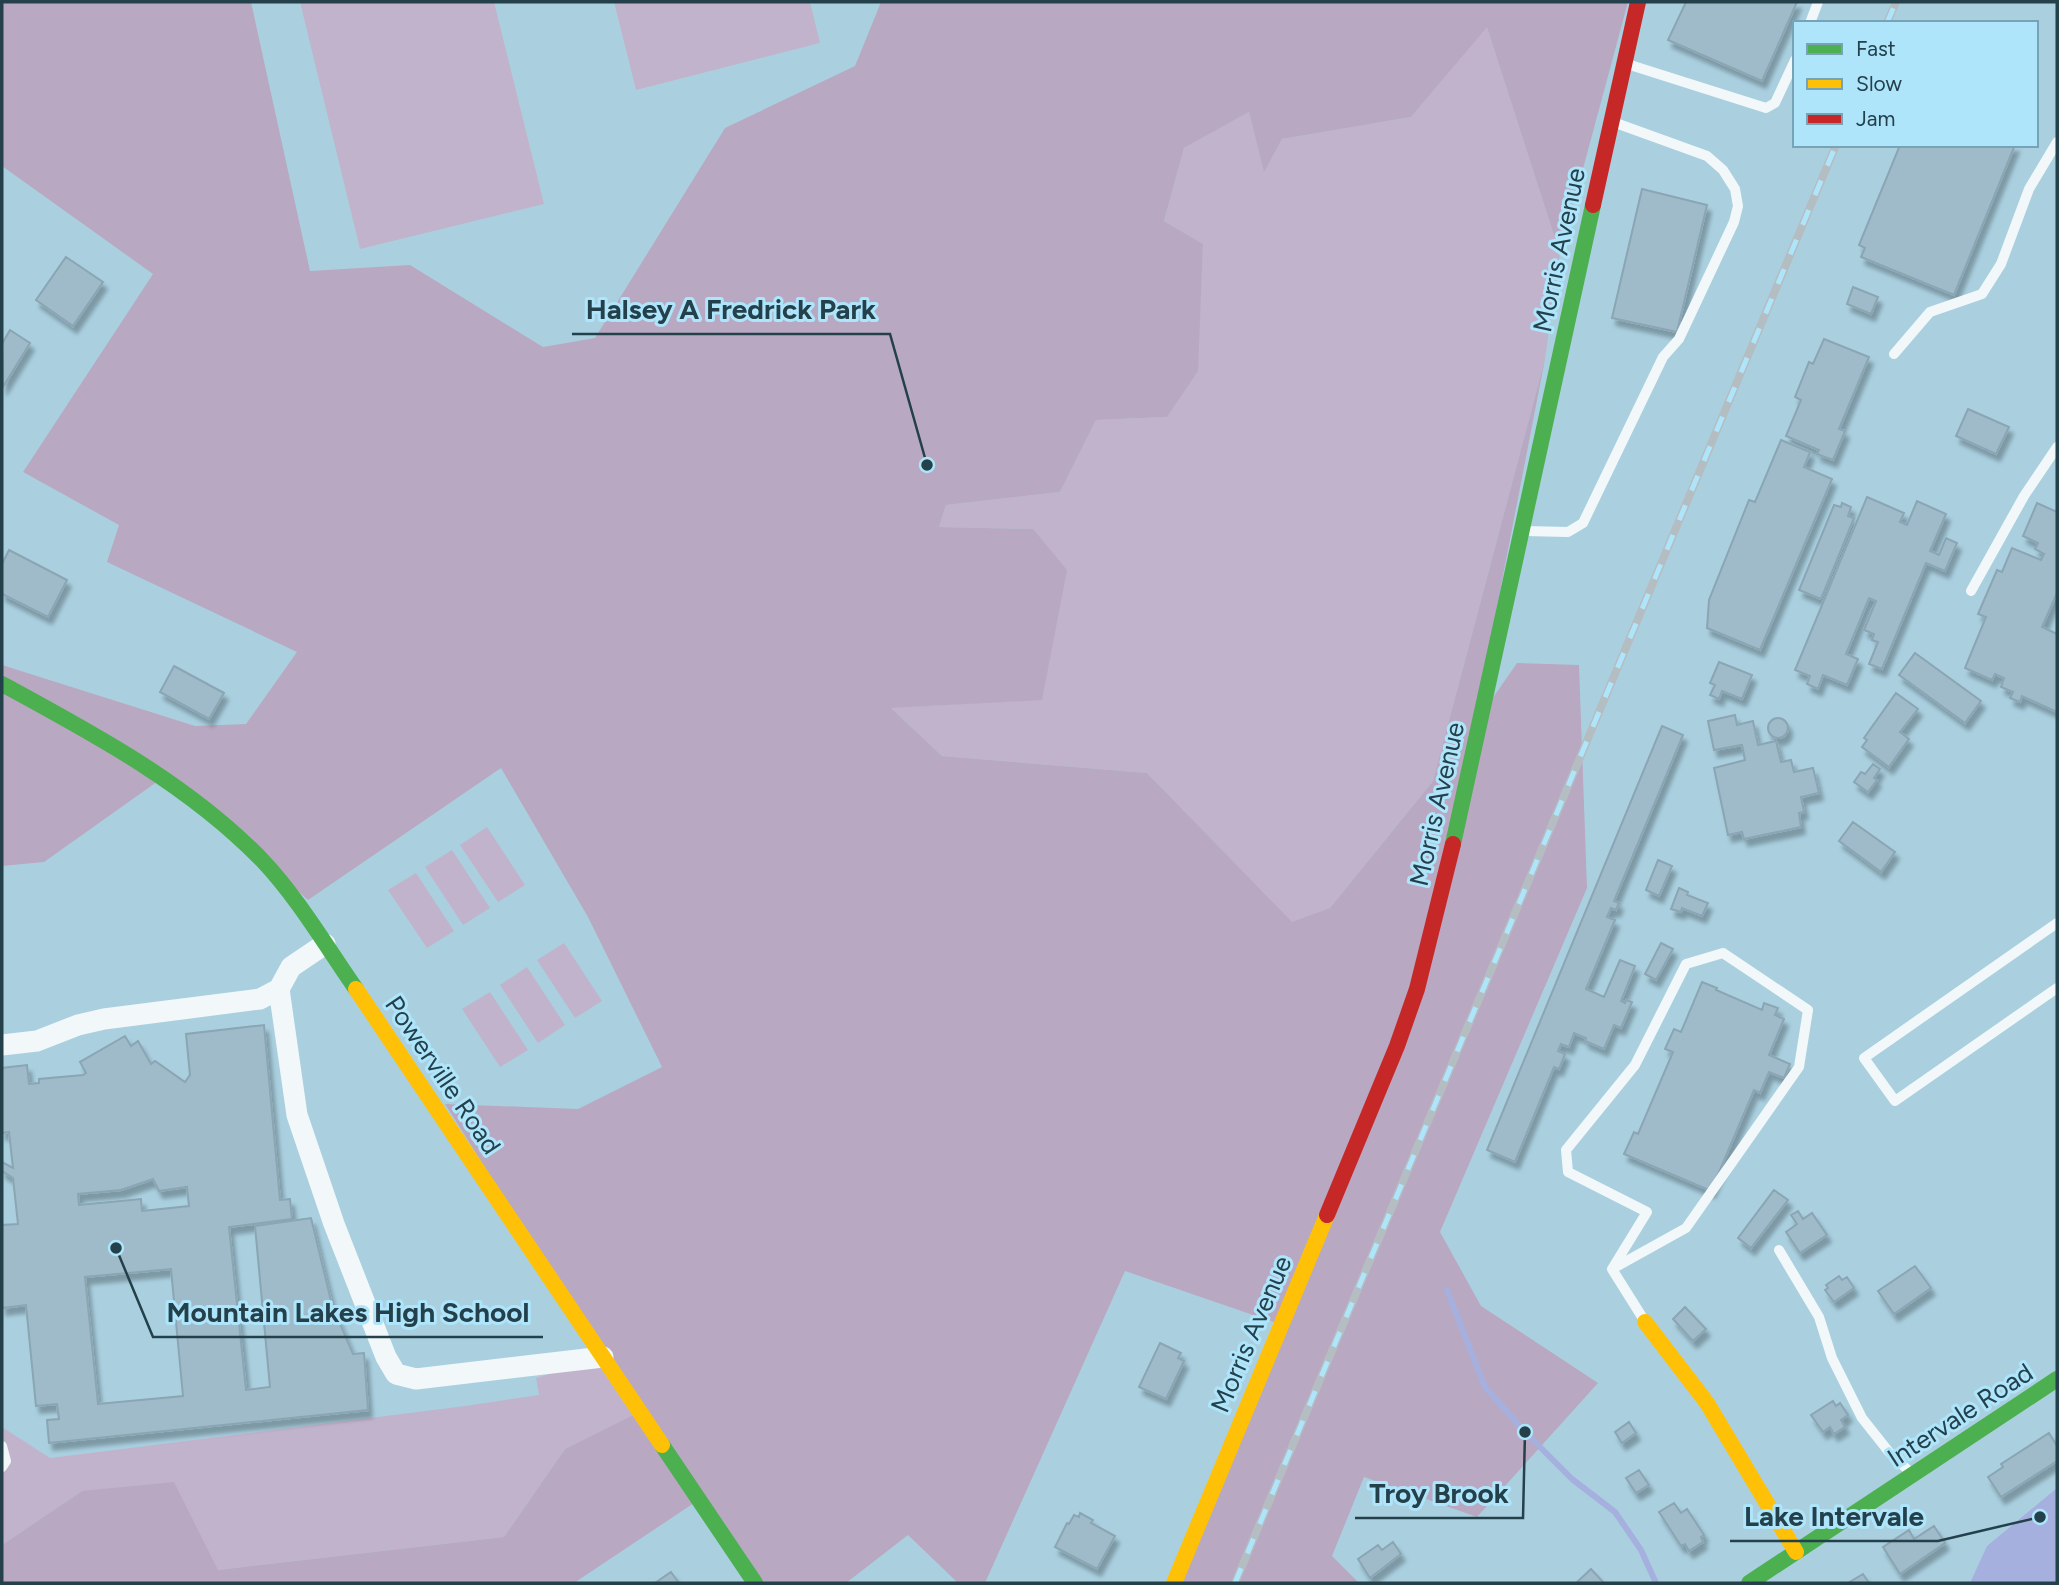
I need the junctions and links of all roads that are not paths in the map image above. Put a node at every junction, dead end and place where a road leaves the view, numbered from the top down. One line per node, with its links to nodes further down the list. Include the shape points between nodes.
1 (1638, 2): 4 (street, Morris Avenue)
2 (1818, 2): 3 (lane)
3 (1811, 21)
4 (1625, 63): 5 (lane, via 1766,108 1775,103); 6 (street, Morris Avenue)
5 (1793, 64)
6 (1612, 122): 10 (street, Morris Avenue); 10 (lane, via 1707,156 1735,189 1738,206 1679,339 1662,357 1583,523 1568,532)
7 (2057, 142): 8 (lane, via 2029,188 2001,264 1982,294 1930,312)
8 (1894, 354)
9 (2057, 447): 11 (lane)
10 (1522, 531): 28 (street, Morris Avenue, via 1443,892 1417,989)
11 (1971, 591)
12 (2, 684): 14 (street, Powerville Road, via 116,746 223,823 262,860)
13 (2057, 923): 15 (lane, via 1864,1058 1895,1101)
14 (325, 944): 16 (street, via 291,967); 21 (street, Powerville Road)
15 (2057, 988)
16 (279, 989): 17 (street, via 260,999 104,1020 37,1041); 21 (street, via 297,1115 337,1232 396,1374 416,1379)
17 (2, 1045)
18 (1779, 1250): 25 (lane, via 1819,1317 1832,1357 1862,1418)
19 (1612, 1269): 19 (lane, via 1647,1212 1568,1172 1566,1150 1634,1065 1686,964 1723,953 1808,1010 1799,1067 1686,1228); 20 (lane)
20 (1645, 1322): 26 (street, via 1707,1403)
21 (603, 1357): 27 (street, Powerville Road)
22 (2057, 1379): 25 (street, Intervale Road)
23 (2, 1447): 24 (lane, via 6,1461)
24 (2, 1467)
25 (1913, 1475): 26 (street, Intervale Road)
26 (1796, 1552): 29 (street, Intervale Road)
27 (755, 1583)
28 (1174, 1583)
29 (1749, 1583)

